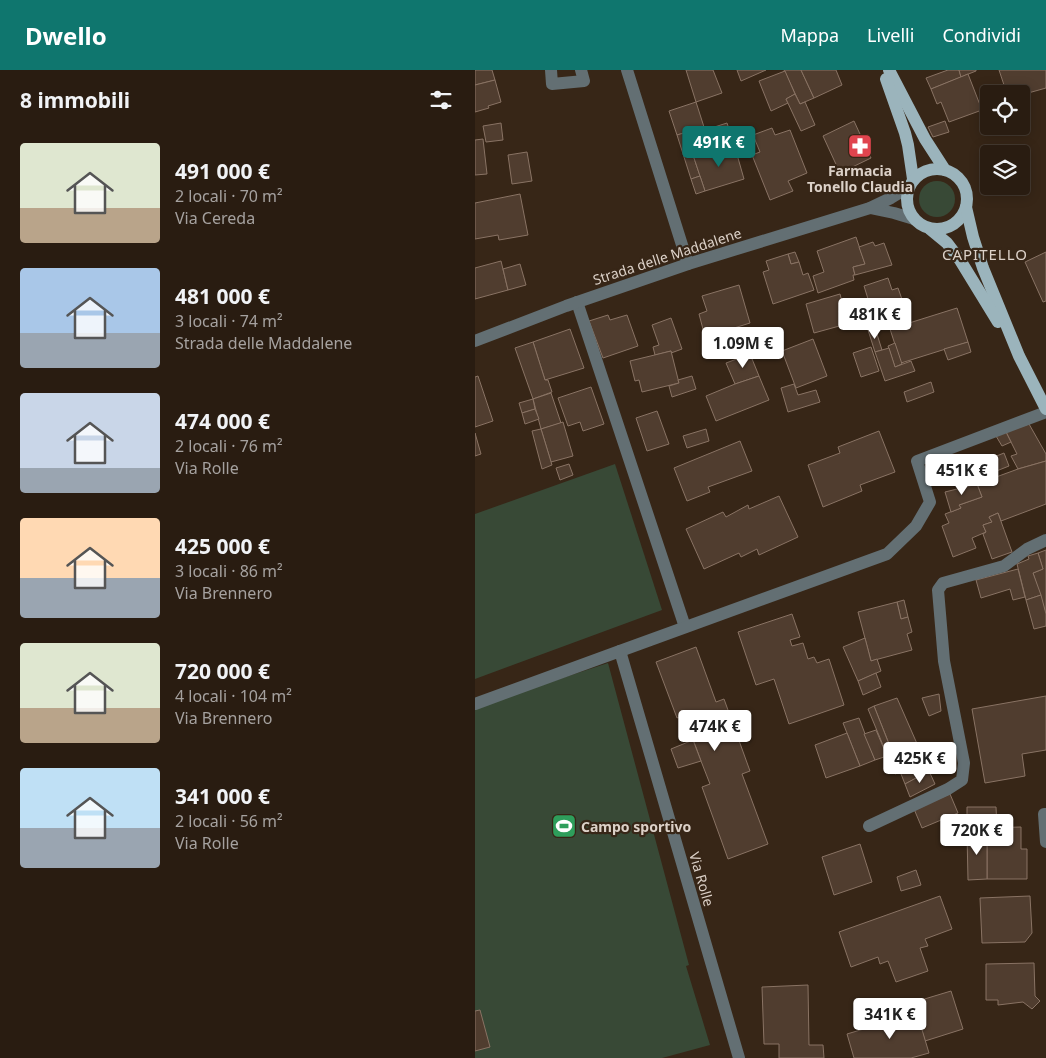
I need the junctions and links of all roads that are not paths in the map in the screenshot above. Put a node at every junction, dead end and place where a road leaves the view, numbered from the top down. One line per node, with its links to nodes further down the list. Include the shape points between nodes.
1 (551, 70): 2 (street, via 552,84 584,81)
2 (581, 70)
3 (627, 70): 12 (street)
4 (883, 70): 7 (main road, via 905,133)
5 (889, 70): 6 (main road)
6 (945, 170): 7 (main road, via 934,168 923,172); 9 (main road, via 964,184)
7 (911, 183): 8 (street, Strada delle Maddalene); 10 (main road, via 906,198)
8 (870, 208): 10 (street, Strada delle Maddalene); 12 (street, Strada delle Maddalene)
9 (967, 208): 11 (main road, via 952,226); 15 (main road, via 983,268)
10 (914, 220): 11 (main road)
11 (930, 229): 15 (main road, via 960,260)
12 (688, 264): 13 (street, Strada delle Maddalene)
13 (577, 302): 14 (street, Strada delle Maddalene); 18 (street)
14 (475, 341)
15 (1019, 356): 16 (main road)
16 (1046, 411): 18 (street, via 917,461 930,502 916,526 887,554)
17 (1046, 540): 22 (street, via 1004,566 943,583 938,590 945,661 964,763 962,780)
18 (685, 627): 19 (street)
19 (620, 651): 20 (street); 24 (street, Via Rolle)
20 (475, 704)
21 (1046, 814): 23 (street)
22 (869, 826)
23 (1046, 842)
24 (739, 1058)

